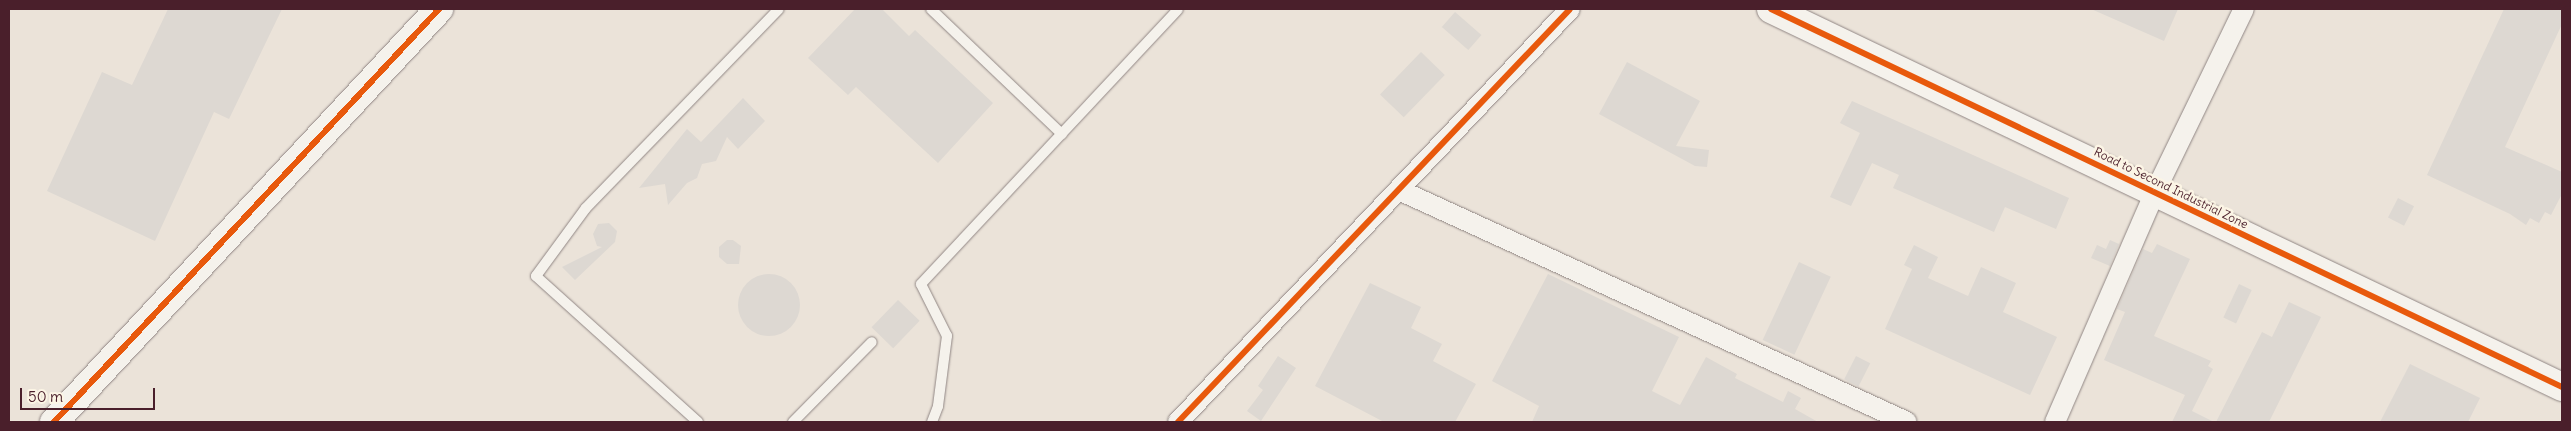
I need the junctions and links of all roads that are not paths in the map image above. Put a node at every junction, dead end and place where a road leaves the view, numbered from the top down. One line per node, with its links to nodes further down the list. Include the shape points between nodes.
1 (439, 9): 14 (street)
2 (780, 9): 15 (lane, via 586,208 536,276)
3 (931, 9): 8 (lane)
4 (1178, 9): 8 (lane)
5 (1570, 9): 9 (street)
6 (1771, 9): 10 (street, Road to Second Industrial Zone)
7 (2244, 9): 10 (street)
8 (1062, 134): 17 (lane, via 921,284 947,336 938,406)
9 (1399, 190): 13 (street); 18 (street)
10 (2155, 192): 12 (street, Road to Second Industrial Zone); 19 (street)
11 (872, 342): 16 (lane)
12 (2562, 387)
13 (1186, 420)
14 (54, 422)
15 (698, 422)
16 (793, 422)
17 (932, 422)
18 (1907, 422)
19 (2055, 422)

